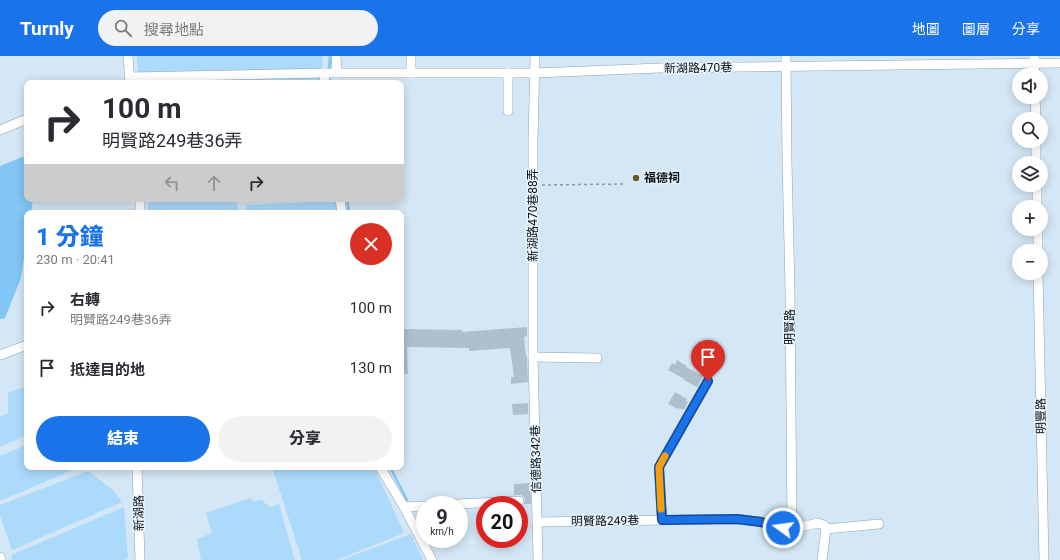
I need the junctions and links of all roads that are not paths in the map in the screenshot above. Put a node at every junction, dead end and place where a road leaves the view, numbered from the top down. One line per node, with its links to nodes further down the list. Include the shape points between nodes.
1 (128, 56): 15 (street)
2 (336, 56): 10 (street)
3 (411, 56): 11 (street)
4 (535, 56): 13 (street, 新湖路470巷88弄)
5 (786, 56): 8 (street, 明賢路)
6 (1034, 60): 7 (street, 新湖路470巷); 8 (street, 新湖路470巷)
7 (1060, 63)
8 (786, 67): 13 (street, 新湖路470巷, via 660,68); 33 (street, 明賢路)
9 (324, 73): 10 (street, 新湖路470巷); 14 (street); 16 (street)
10 (337, 73): 11 (street, 新湖路470巷)
11 (411, 73): 12 (street, 新湖路470巷)
12 (508, 73): 13 (street, 新湖路470巷); 17 (street)
13 (535, 73): 23 (street, 新湖路470巷88弄)
14 (233, 79): 15 (street)
15 (130, 80)
16 (325, 80)
17 (508, 111)
18 (24, 120): 19 (street)
19 (0, 130)
20 (1038, 280): 41 (street, 明豐路)
21 (24, 346): 22 (street)
22 (0, 354)
23 (533, 357): 24 (street); 31 (street, 信德路342巷)
24 (597, 358)
25 (708, 381): 30 (street, via 659,467)
26 (137, 470): 37 (street, 新湖路)
27 (382, 470): 29 (street)
28 (416, 506): 29 (street)
29 (404, 507): 38 (street)
30 (662, 520): 31 (street, 明賢路249巷); 33 (street, 明賢路249巷, via 737,519)
31 (537, 522): 39 (street, 信德路342巷)
32 (879, 524): 34 (street)
33 (792, 529): 34 (street, via 818,523)
34 (826, 529): 40 (street)
35 (0, 557): 36 (street)
36 (1, 560)
37 (140, 560)
38 (432, 560)
39 (538, 560)
40 (822, 560)
41 (1044, 560)

